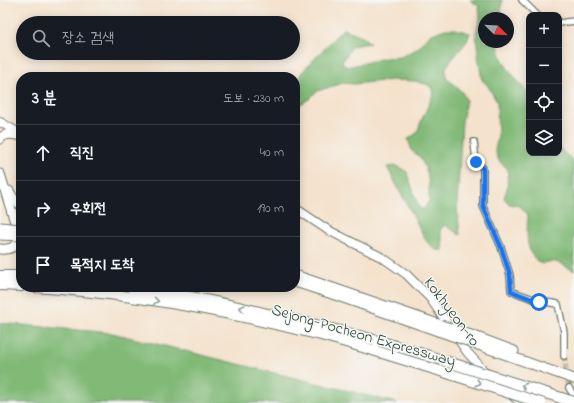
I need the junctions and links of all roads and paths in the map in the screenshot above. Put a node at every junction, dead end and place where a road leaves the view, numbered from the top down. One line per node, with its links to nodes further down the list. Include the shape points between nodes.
1 (522, 0): 2 (street)
2 (534, 12)
3 (574, 20): 4 (street)
4 (562, 22)
5 (0, 122): 6 (main road)
6 (16, 132)
7 (16, 135): 8 (highway, via 7,134)
8 (0, 140)
9 (474, 142): 32 (street, via 476,162 483,168 483,206 501,247 510,275 511,291 539,302 558,304 564,332)
10 (1, 182): 11 (highway); 13 (highway)
11 (16, 201)
12 (300, 211): 38 (main road, Kokhyeon-ro, via 328,230 383,258 406,274 430,298 467,352 487,374)
13 (16, 225)
14 (0, 228): 15 (highway, bridge)
15 (16, 229)
16 (0, 235): 17 (highway, bridge)
17 (16, 238)
18 (16, 246): 19 (highway)
19 (0, 249)
20 (300, 274): 28 (highway)
21 (0, 276): 22 (highway)
22 (16, 276)
23 (300, 277): 28 (highway)
24 (300, 283): 28 (highway)
25 (0, 285): 26 (highway)
26 (16, 286)
27 (300, 287): 28 (highway)
28 (334, 291): 31 (highway, bridge)
29 (82, 292): 39 (highway, Sejong-Pocheon Expressway, one-way to 39, bridge, via 213,310 322,336)
30 (166, 292): 37 (highway, Sejong-Pocheon Expressway, one-way to 30, bridge, via 374,340 221,302)
31 (472, 339): 33 (highway); 34 (highway)
32 (564, 356)
33 (574, 372)
34 (574, 379)
35 (569, 388): 36 (street)
36 (574, 396)
37 (574, 402)
38 (521, 403)
39 (541, 403)

